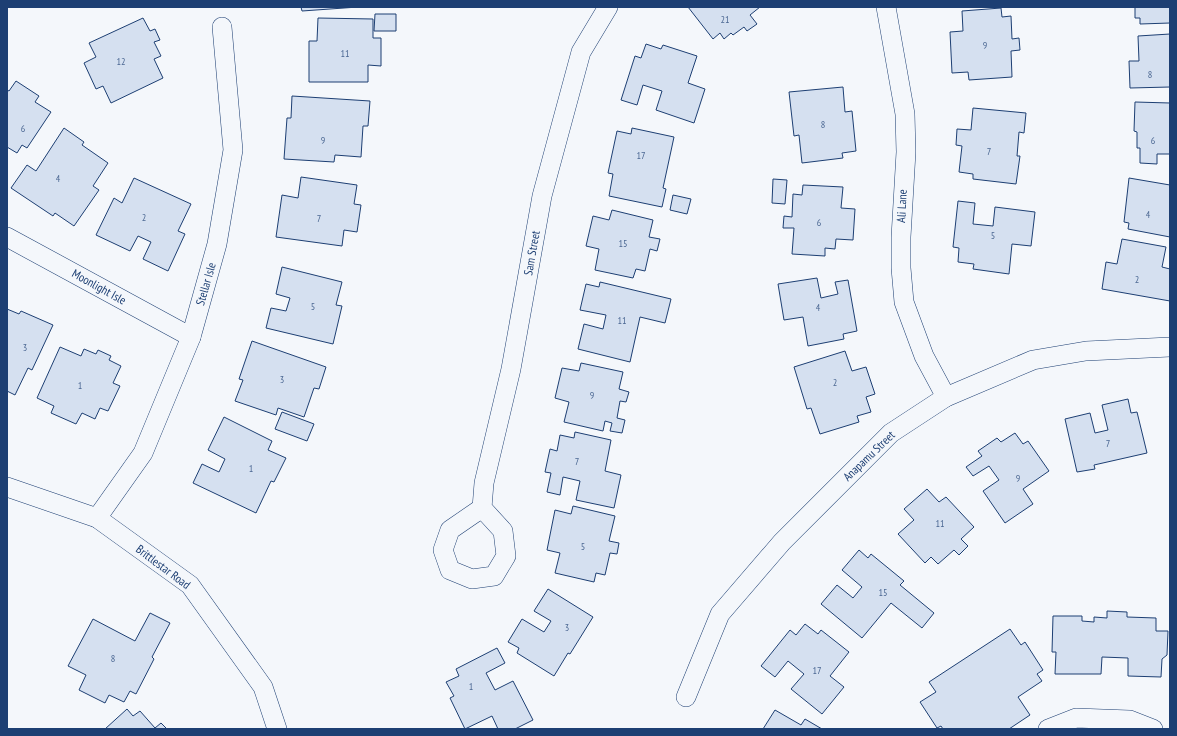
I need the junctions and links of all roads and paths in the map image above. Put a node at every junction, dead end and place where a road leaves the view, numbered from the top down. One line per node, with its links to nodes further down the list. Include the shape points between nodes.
1 (608, 7): 9 (street, Sam Street, via 581,52 542,196 511,369 484,483)
2 (886, 7): 7 (street, Ali Lane, via 905,114 906,152 901,236 904,302 924,356)
3 (222, 27): 5 (street, Stellar Isle, via 233,150 217,244)
4 (7, 237): 5 (street, Moonlight Isle)
5 (191, 337): 10 (street, Stellar Isle, via 143,453)
6 (1170, 347): 7 (street, Anapamu Street, via 1086,351 1033,360)
7 (946, 397): 11 (street, Anapamu Street, via 891,433 782,542 720,614)
8 (7, 486): 10 (street, Brittlestar Road)
9 (482, 508)
10 (97, 518): 12 (street, Brittlestar Road, via 190,585 263,687)
11 (686, 697)
12 (277, 729)
13 (1048, 729): 14 (street, via 1076,718 1130,720)
14 (1153, 729)

